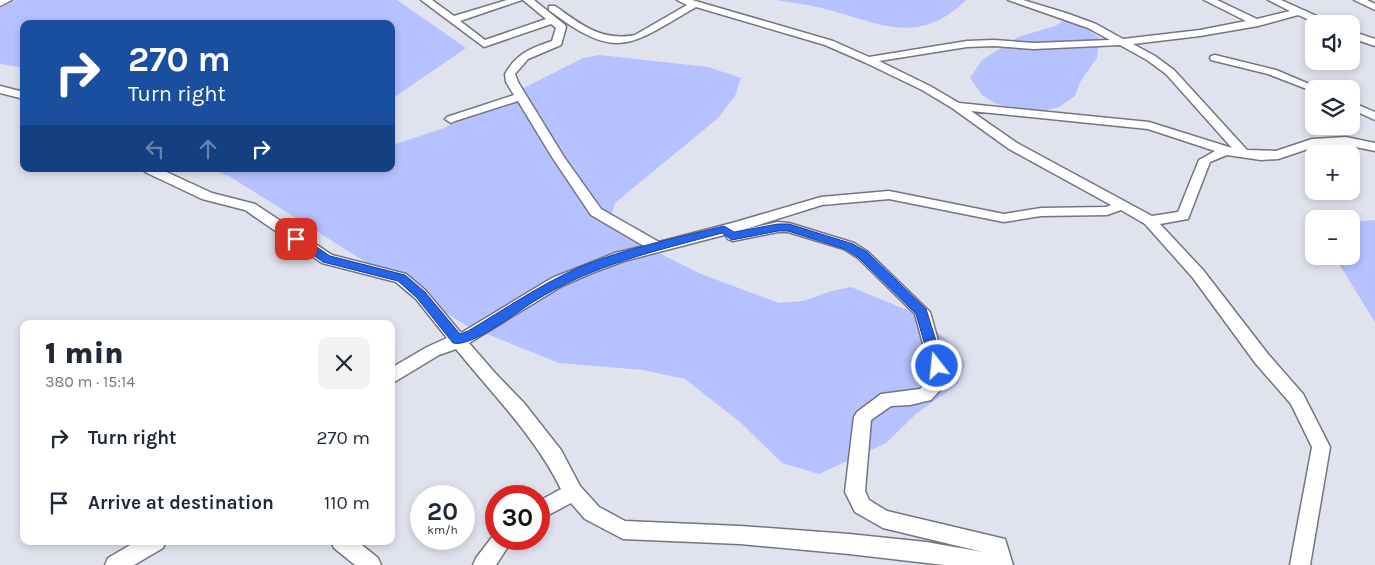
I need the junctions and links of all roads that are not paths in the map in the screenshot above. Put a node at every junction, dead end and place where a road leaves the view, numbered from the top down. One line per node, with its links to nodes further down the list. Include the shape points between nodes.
1 (7, 0): 11 (street)
2 (426, 0): 15 (street)
3 (517, 0): 15 (street)
4 (528, 0): 16 (street)
5 (541, 0): 10 (street, via 593,35 614,42 638,37)
6 (1013, 0): 19 (street, via 1092,26)
7 (1209, 0): 17 (street)
8 (1273, 0): 12 (street)
9 (1359, 0): 13 (street)
10 (689, 2): 22 (street, via 829,43)
11 (0, 3)
12 (1292, 7): 14 (street); 17 (street)
13 (1375, 7)
14 (1308, 15)
15 (452, 20): 16 (street, via 484,44)
16 (553, 20): 26 (street, via 561,27 557,43 522,57 510,74)
17 (1258, 23): 19 (street, via 1198,35)
18 (1360, 37): 20 (street)
19 (1120, 43): 22 (street, via 1033,46 980,43); 33 (street, via 1151,58 1170,72)
20 (1375, 43)
21 (1215, 58): 23 (street, via 1272,72)
22 (868, 60): 27 (street)
23 (1305, 85)
24 (0, 89): 25 (street)
25 (20, 95)
26 (521, 96): 30 (street); 38 (street, via 596,212)
27 (956, 106): 32 (street, via 1149,126); 35 (street, via 1013,146)
28 (1360, 109): 29 (street)
29 (1375, 116)
30 (451, 119)
31 (1375, 147): 33 (street, via 1346,141 1312,143 1278,155)
32 (1226, 152): 33 (street); 36 (street, via 1205,160 1182,216)
33 (1243, 153)
34 (156, 172): 39 (street, via 207,196 250,208 327,259 401,278 421,295)
35 (1123, 205): 36 (street); 37 (street, via 1107,211 1041,212 1004,218 889,195 821,201)
36 (1150, 221): 50 (street, via 1198,274 1262,360 1297,399 1322,447)
37 (724, 230): 38 (street); 49 (street, via 732,236 778,227 789,228 849,246 863,255 922,312 937,366 936,383 925,395 887,399 863,417 855,492 862,506 883,518 998,546)
38 (657, 247): 39 (street, via 557,282 472,334)
39 (457, 339): 40 (street); 41 (street, via 518,408 554,456)
40 (395, 375)
41 (573, 492): 42 (street); 49 (street, via 592,513 623,530 848,544 926,552)
42 (550, 505)
43 (149, 545): 46 (street)
44 (347, 545): 47 (street)
45 (495, 550): 48 (street)
46 (115, 565)
47 (372, 565)
48 (483, 565)
49 (1001, 565)
50 (1300, 565)

